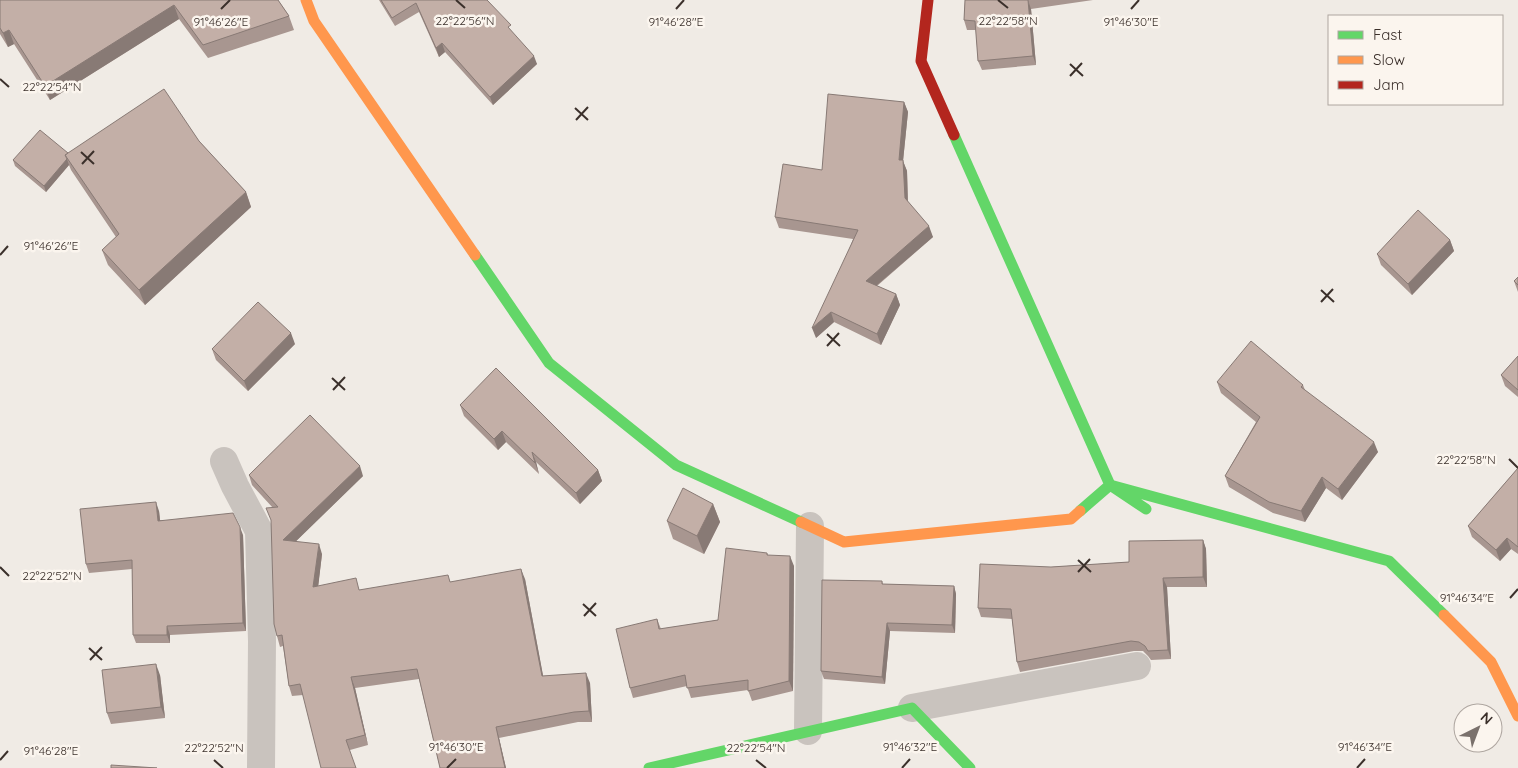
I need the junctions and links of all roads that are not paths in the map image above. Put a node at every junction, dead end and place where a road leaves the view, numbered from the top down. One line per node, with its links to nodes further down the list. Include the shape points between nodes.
1 (306, 0): 6 (street, via 314,21 549,363 676,465)
2 (928, 0): 4 (street, via 921,61)
3 (224, 461): 11 (street, via 259,531)
4 (1110, 485): 5 (street); 6 (street, via 1071,519 844,542); 9 (street, via 1389,562 1491,662)
5 (1146, 509)
6 (810, 526): 10 (street)
7 (1136, 666): 8 (street)
8 (912, 708): 10 (street); 13 (street)
9 (1518, 716)
10 (808, 732): 12 (street)
11 (261, 768)
12 (649, 768)
13 (970, 768)

